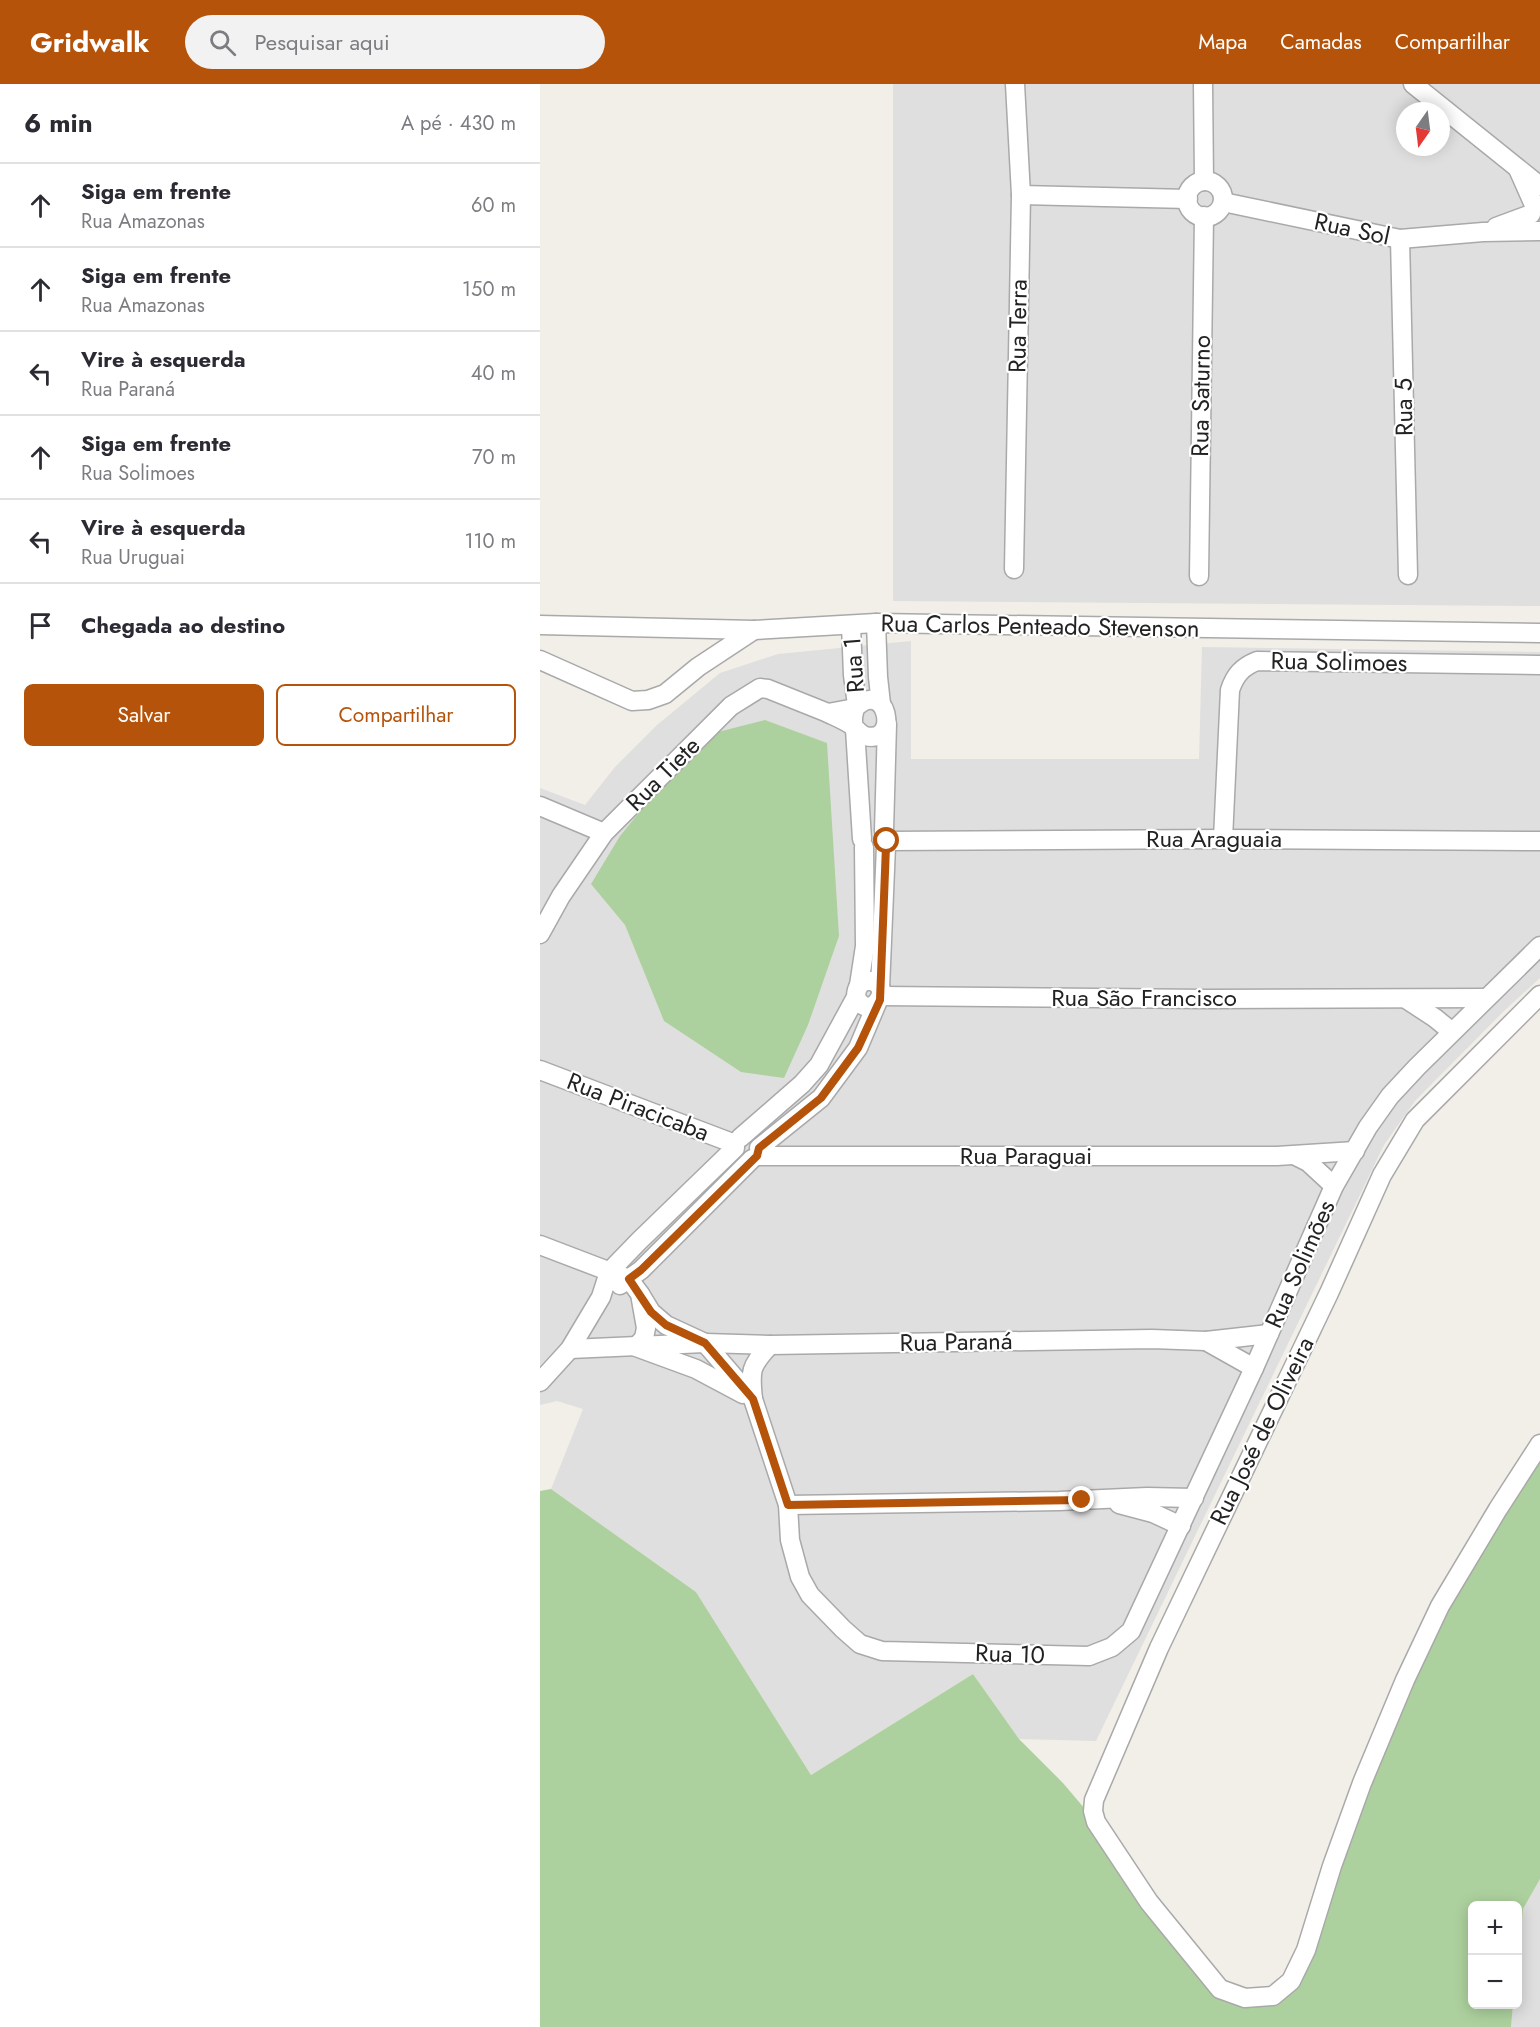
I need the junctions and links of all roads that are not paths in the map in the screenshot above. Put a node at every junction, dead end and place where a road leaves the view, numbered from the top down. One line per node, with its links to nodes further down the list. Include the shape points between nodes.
1 (1014, 84): 7 (street, Rua Terra)
2 (1203, 84): 5 (street)
3 (1413, 84): 4 (street)
4 (1518, 170): 6 (street); 11 (street)
5 (1204, 181): 8 (street, via 1191,188); 9 (street, via 1218,185)
6 (1540, 186)
7 (1021, 195): 8 (street); 13 (street, Rua Terra)
8 (1188, 199): 10 (street, via 1195,213)
9 (1223, 202): 10 (street, via 1217,212); 12 (street, Rua Sol)
10 (1204, 216): 15 (street, Rua Saturno)
11 (1537, 216): 12 (street, Rua Sol, via 1483,231)
12 (1400, 239): 14 (street, Rua 5)
13 (1014, 569)
14 (1408, 574)
15 (1199, 576)
16 (876, 623): 18 (street, Rua Carlos Penteado Stevenson); 20 (street, Rua Carlos Penteado Stevenson); 23 (street, Rua 1)
17 (540, 625): 19 (street, Rua Carlos Penteado Stevenson)
18 (851, 625): 19 (street, Rua Carlos Penteado Stevenson); 24 (street, Rua 1)
19 (753, 630): 21 (street, via 665,694 648,700 632,701)
20 (1540, 633)
21 (540, 660)
22 (1540, 665): 31 (street, Rua Solimoes, via 1257,661 1247,665 1239,671 1230,690)
23 (881, 704): 24 (street, via 866,701); 26 (street)
24 (856, 706): 25 (street); 27 (street)
25 (828, 713): 27 (street, Rua Tiete); 29 (street, Rua Tiete, via 760,687 731,706)
26 (887, 724): 27 (street, via 875,735 864,735); 30 (street)
27 (854, 728): 33 (street)
28 (540, 806): 29 (street)
29 (604, 833): 34 (street, Rua Tiete)
30 (886, 839): 31 (street, Rua Araguaia); 33 (street, Rua Araguaia, via 880,851 874,852); 38 (street)
31 (1223, 839): 32 (street, Rua Araguaia)
32 (1540, 841)
33 (863, 843): 36 (street, via 866,946)
34 (540, 934)
35 (1540, 946): 39 (street, Rua Solimões)
36 (858, 991): 38 (street, Rua São Francisco, via 858,1001 865,1006 874,1005); 43 (street, via 819,1065)
37 (1540, 995): 61 (street, Rua José de Oliveira, via 1415,1120 1382,1175 1159,1648 1094,1800 1096,1822 1149,1902 1220,1989 1245,1998 1273,1996 1290,1981 1306,1950 1362,1783 1405,1680 1440,1606)
38 (879, 996): 40 (street, Rua São Francisco); 45 (street, via 858,1048 821,1098)
39 (1486, 998): 40 (street, Rua São Francisco); 41 (street, Rua Solimões)
40 (1406, 999): 41 (street)
41 (1451, 1031): 44 (street, Rua Solimões, via 1390,1096)
42 (540, 1070): 43 (street, Rua Piracicaba)
43 (737, 1143): 45 (street, Rua Piracicaba, via 752,1137 758,1142); 49 (street)
44 (1355, 1151): 46 (street, Rua Paraguai); 47 (street, Rua Solimões)
45 (756, 1154): 46 (street, Rua Paraguai); 50 (street, via 641,1270)
46 (1296, 1156): 47 (street)
47 (1334, 1186): 52 (street, Rua Solimões)
48 (540, 1245): 49 (street)
49 (609, 1272): 50 (street); 51 (street)
50 (634, 1287): 51 (street); 54 (street, Rua Paraná, via 651,1312 666,1325); 56 (street, via 646,1328)
51 (601, 1297): 57 (street)
52 (1269, 1334): 53 (street, Rua Paraná); 58 (street, Rua Solimões)
53 (1206, 1341): 55 (street, Rua Paraná); 58 (street, Rua Paraná)
54 (705, 1343): 55 (street, Rua Paraná); 56 (street, Rua Paraná); 60 (street)
55 (770, 1345): 60 (street, via 757,1358 750,1375)
56 (636, 1347): 57 (street, Rua Paraná); 60 (street, via 696,1369)
57 (570, 1349): 59 (street)
58 (1254, 1368): 62 (street, Rua Solimões)
59 (540, 1382)
60 (753, 1399): 64 (street)
61 (1540, 1444)
62 (1194, 1498): 63 (street); 65 (street, Rua Solimões)
63 (1105, 1500): 64 (street); 65 (street, via 1153,1513)
64 (788, 1505): 66 (street, Rua 10, via 790,1540 800,1577 810,1595 860,1644 882,1651 1089,1656 1112,1647)
65 (1181, 1526): 66 (street, Rua Solimões)
66 (1131, 1631)

